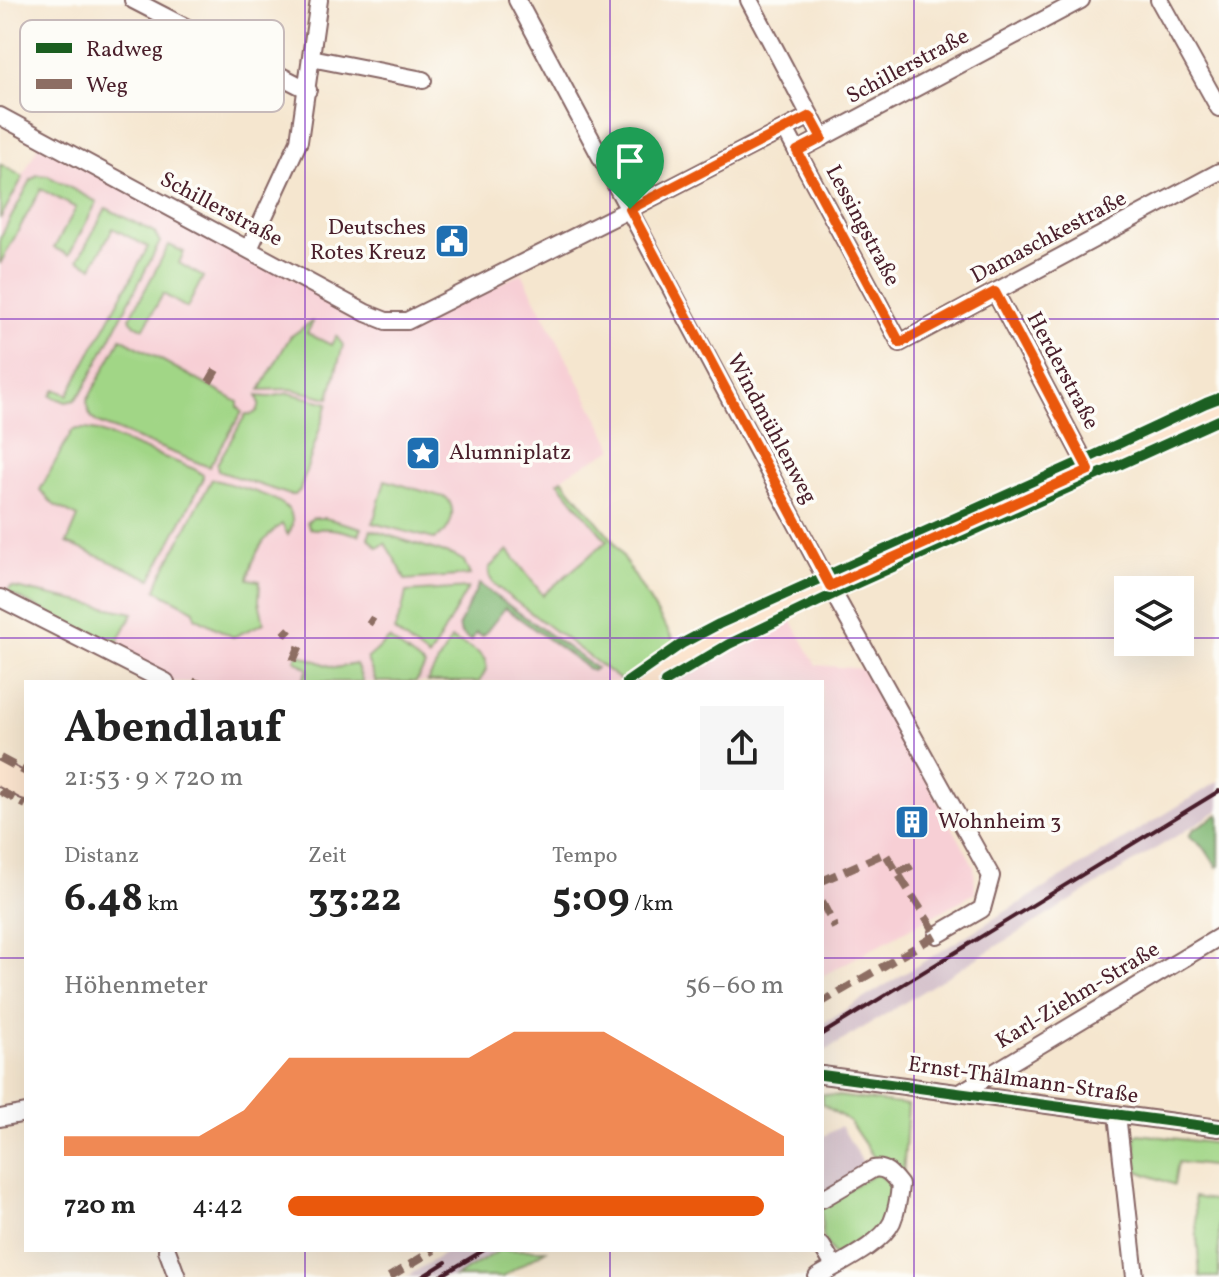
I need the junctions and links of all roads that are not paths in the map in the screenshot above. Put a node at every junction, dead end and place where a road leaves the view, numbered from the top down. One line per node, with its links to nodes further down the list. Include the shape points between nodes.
1 (133, 0): 7 (street)
2 (319, 0): 8 (street)
3 (517, 0): 19 (street, Windmühlenweg)
4 (749, 0): 14 (street, Lessingstraße)
5 (1081, 0): 16 (street, Schillerstraße)
6 (1159, 0): 12 (street)
7 (172, 20)
8 (311, 58): 10 (street); 11 (street)
9 (284, 78): 11 (street)
10 (423, 80)
11 (308, 90): 20 (street, via 299,141)
12 (1219, 108)
13 (0, 116): 20 (street, Schillerstraße)
14 (810, 116): 15 (street, Schillerstraße); 16 (street, Lessingstraße)
15 (785, 129): 17 (street, Lessingstraße); 19 (street, Schillerstraße)
16 (822, 138): 17 (street, Schillerstraße)
17 (797, 151): 22 (street, Lessingstraße)
18 (1219, 172): 21 (street, Damaschkestraße)
19 (630, 209): 20 (street, Schillerstraße, via 407,321 386,321 366,313); 25 (street, Windmühlenweg)
20 (249, 249)
21 (995, 292): 22 (street, Damaschkestraße); 24 (street, Herderstraße)
22 (900, 343)
23 (1219, 410): 24 (main road)
24 (1089, 470): 25 (main road)
25 (830, 586): 28 (main road, via 724,636); 31 (street, Windmühlenweg, via 991,876 982,909)
26 (0, 598): 27 (street)
27 (162, 680)
28 (653, 680)
29 (0, 773): 30 (main road)
30 (24, 786)
31 (937, 935)
32 (1219, 937): 34 (street, Karl-Ziehm-Straße)
33 (824, 1075): 34 (street, Ernst-Thälmann-Straße)
34 (960, 1093): 36 (street, Ernst-Thälmann-Straße)
35 (24, 1113): 37 (street)
36 (1117, 1114): 38 (street, Ernst-Thälmann-Straße); 45 (street)
37 (0, 1118)
38 (1219, 1128)
39 (824, 1198): 42 (street, via 881,1167 900,1185 892,1221 882,1235)
40 (824, 1249): 42 (street)
41 (168, 1252): 43 (street)
42 (834, 1266): 44 (street)
43 (177, 1277)
44 (817, 1277)
45 (1135, 1277)

